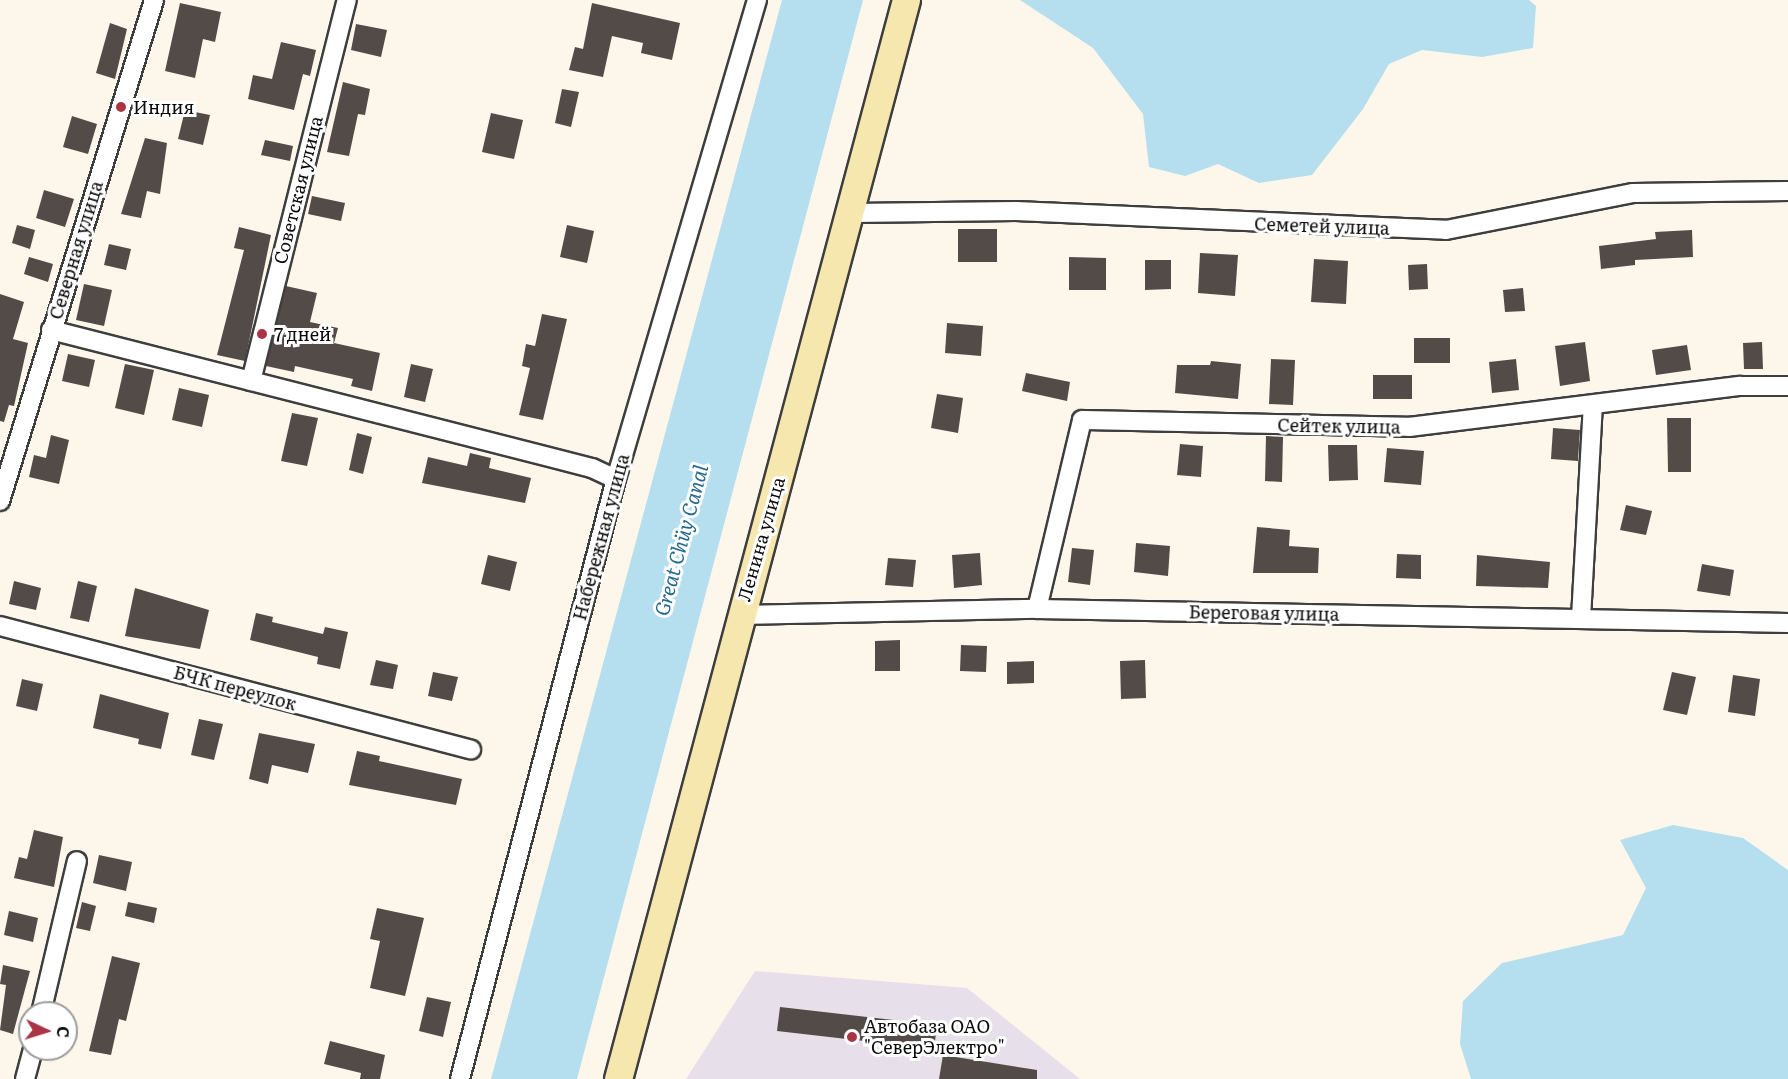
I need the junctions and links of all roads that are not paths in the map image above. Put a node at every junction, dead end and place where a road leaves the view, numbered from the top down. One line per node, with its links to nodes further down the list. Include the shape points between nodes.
1 (154, 0): 7 (street, Северная улица)
2 (347, 0): 8 (street, Советская улица)
3 (756, 0): 11 (street, Набережная улица)
4 (906, 0): 6 (street, Ленина улица)
5 (1788, 191): 6 (street, Семетей улица, via 1633,193 1446,230 1016,211)
6 (852, 213): 14 (street, Ленина улица)
7 (51, 330): 8 (street); 12 (street, Северная улица)
8 (251, 381): 11 (street, via 592,468)
9 (1788, 386): 10 (street, Сейтек улица, via 1740,386)
10 (1593, 406): 13 (street, Сейтек улица, via 1409,427 1082,420); 15 (street)
11 (616, 479): 23 (street, Набережная улица)
12 (0, 501)
13 (1037, 609): 14 (street, Береговая улица); 15 (street, Береговая улица)
14 (740, 615): 24 (street, Ленина улица)
15 (1581, 618): 16 (street, Береговая улица)
16 (1788, 623)
17 (0, 626): 18 (street, БЧК переулок)
18 (471, 750)
19 (77, 861): 20 (street)
20 (44, 1001)
21 (30, 1061): 22 (street)
22 (25, 1079)
23 (460, 1079)
24 (618, 1079)

